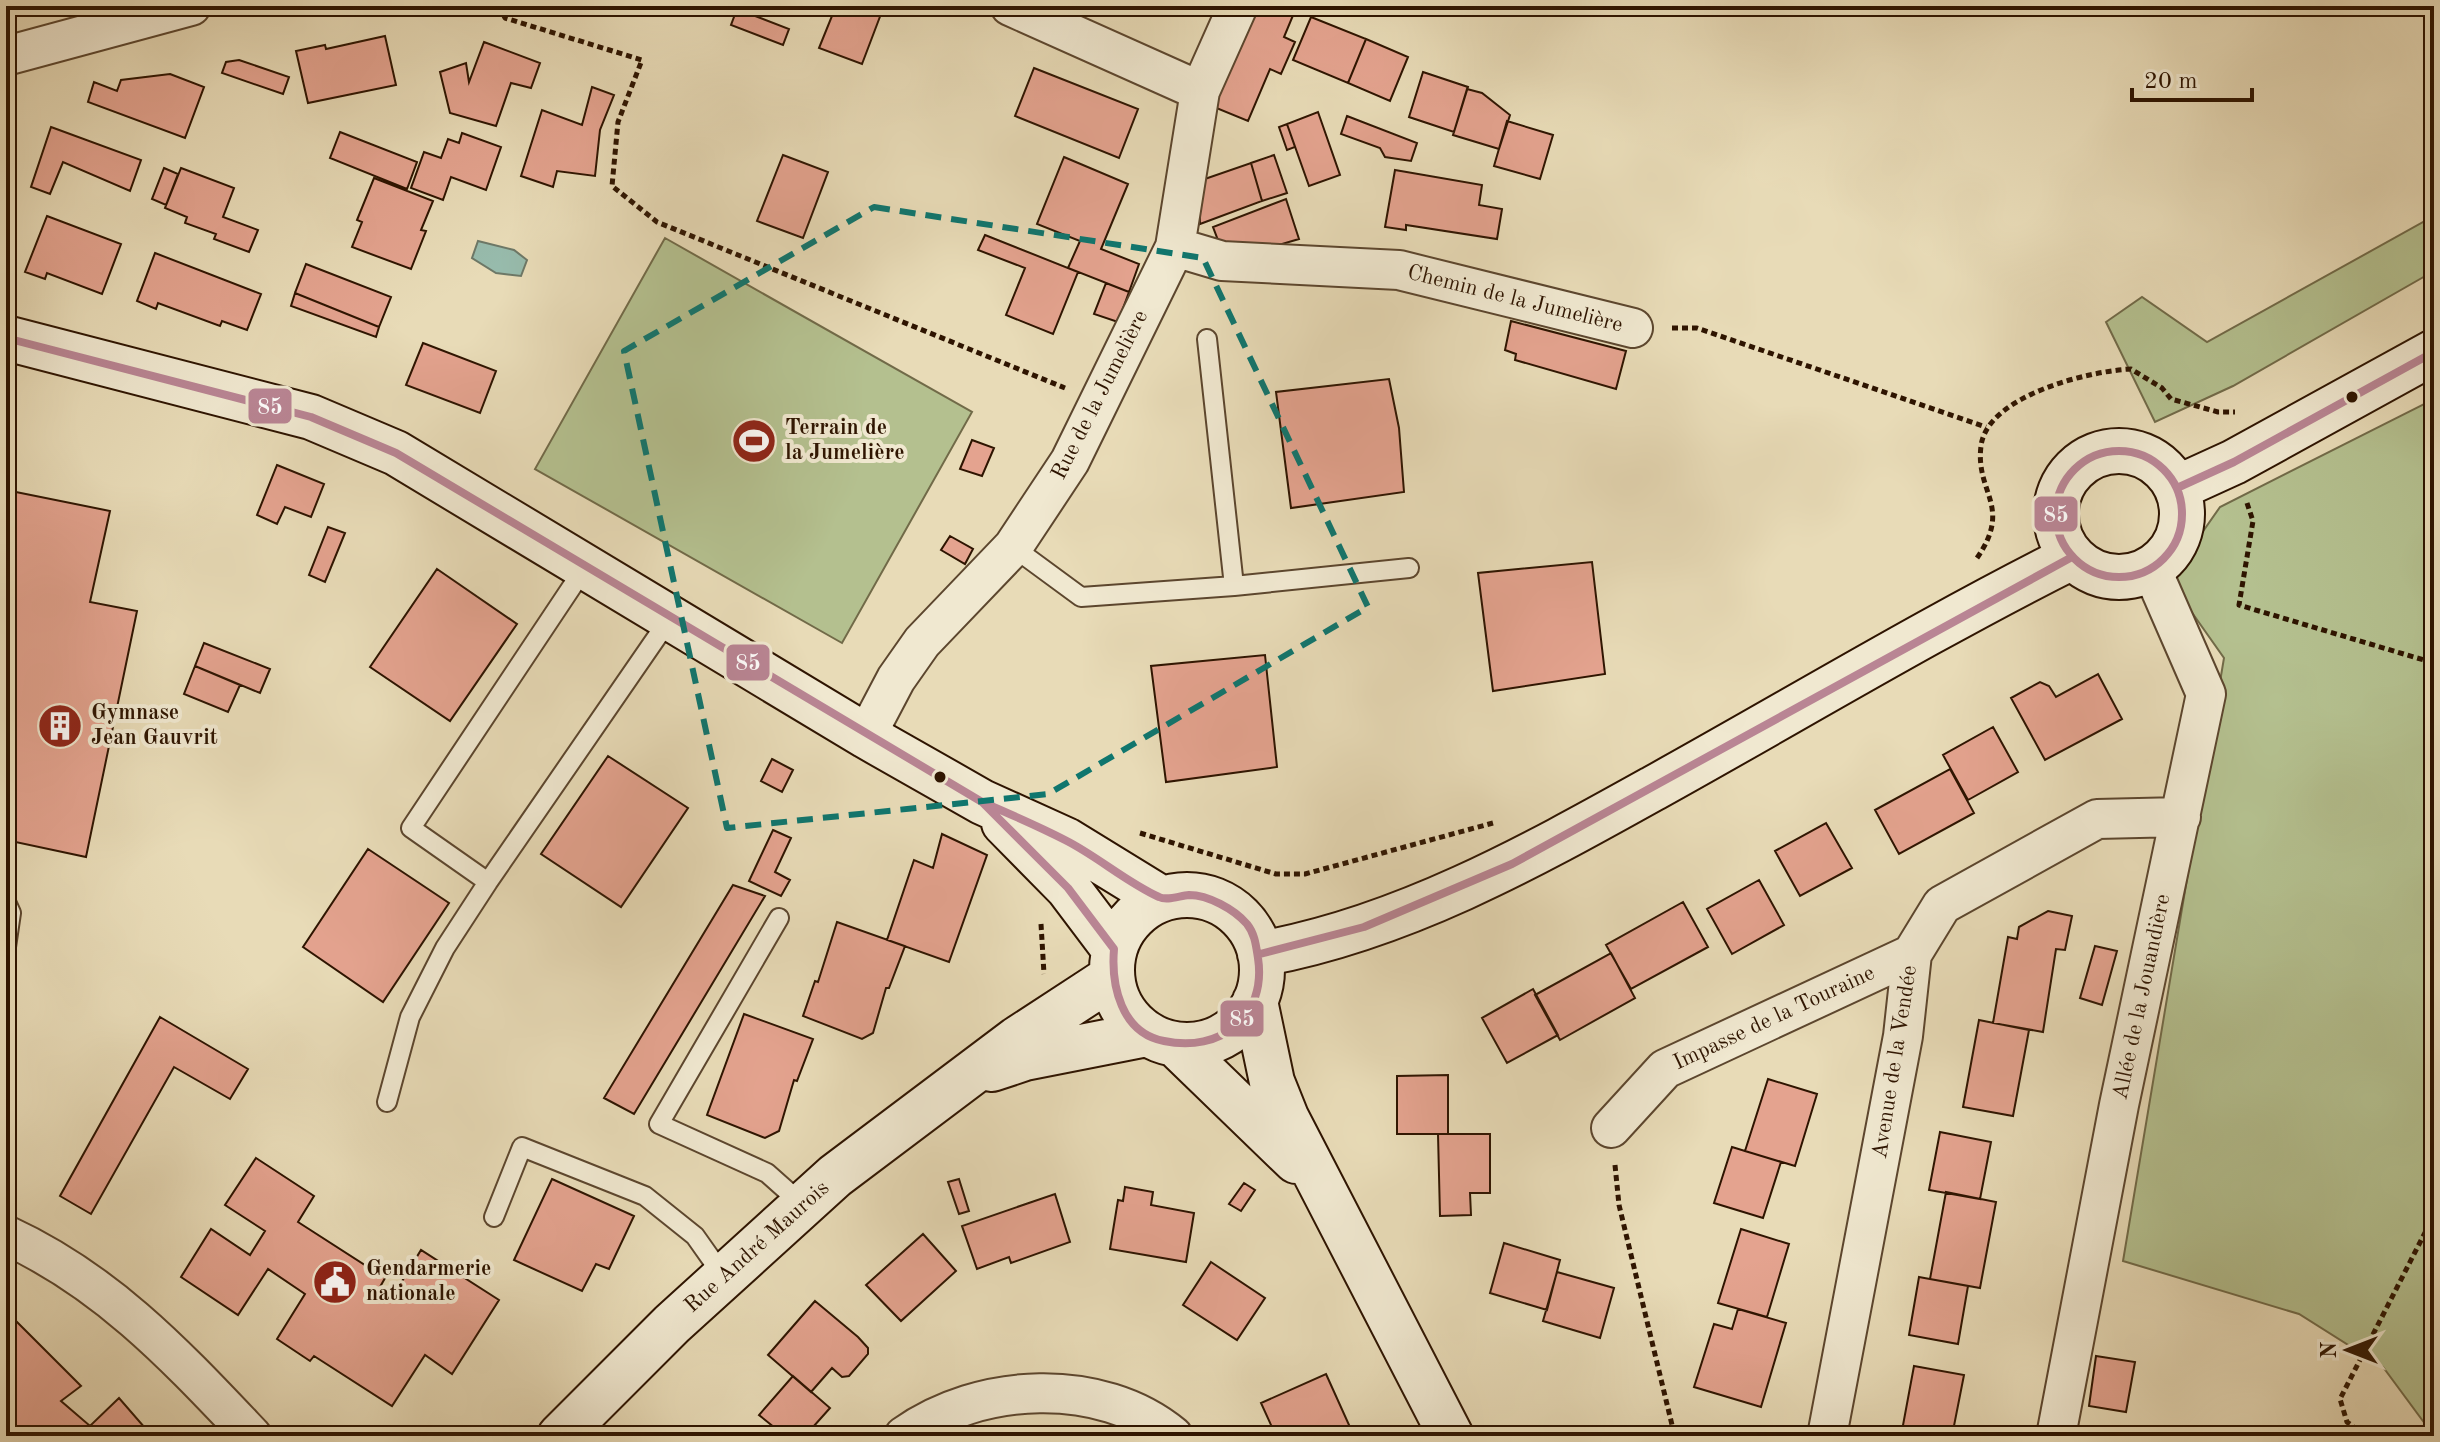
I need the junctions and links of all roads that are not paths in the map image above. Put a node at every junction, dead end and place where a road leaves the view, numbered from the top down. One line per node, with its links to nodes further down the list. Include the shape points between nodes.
1 (191, 6): 4 (street)
2 (1010, 6): 5 (street)
3 (1238, 6): 5 (street, Rue de la Jumelière)
4 (6, 56)
5 (1200, 91): 6 (street, Rue de la Jumelière)
6 (1175, 247): 7 (street, Chemin de la Jumelière, via 1222,261 1399,270); 12 (street, Rue de la Jumelière, via 1070,461)
7 (1633, 328)
8 (6, 338): 14 (main road, via 311,417 396,453)
9 (1207, 339): 17 (lane)
10 (2434, 352): 11 (main road)
11 (2177, 488): 13 (main road, via 2165,469 2125,450 2084,461 2068,476 2056,506 2060,538); 16 (main road, via 2182,505 2176,541)
12 (1013, 547): 17 (lane, via 1081,597); 19 (street, Rue de la Jumelière, via 922,642)
13 (2072, 557): 16 (main road, via 2110,577); 27 (main road, via 1477,880 1387,920)
14 (583, 564): 18 (main road); 22 (lane, via 411,828)
15 (1409, 568): 17 (lane)
16 (2151, 568): 21 (street, Allée de la Jouandière, via 2206,694)
17 (1234, 586)
18 (671, 617): 19 (main road); 22 (lane)
19 (866, 736): 20 (main road)
20 (982, 802): 23 (main road, via 1066,840); 29 (main road, via 1061,880)
21 (2181, 817): 28 (street, Avenue de la Vendée, via 2097,819 1942,905); 46 (street, Allée de la Jouandière)
22 (488, 882): 33 (lane, via 445,948 410,1017)
23 (1162, 899): 27 (main road, via 1192,895 1222,904 1247,924); 29 (main road, via 1132,918)
24 (6, 902): 26 (lane, via 11,913)
25 (779, 918): 36 (lane, via 659,1124 767,1173)
26 (6, 947)
27 (1260, 954): 30 (main road)
28 (1912, 954): 34 (street, Impasse de la Touraine, via 1665,1069); 45 (street, Avenue de la Vendée, via 1903,1036)
29 (1113, 963): 31 (main road, via 1122,1009); 32 (main road, Rue André Maurois)
30 (1255, 1001): 31 (main road, via 1238,1025 1213,1041); 35 (main road, via 1272,1082)
31 (1161, 1039): 32 (main road, Rue André Maurois, via 1025,1058); 35 (main road)
32 (970, 1076): 36 (main road, Rue André Maurois, via 900,1125)
33 (387, 1102)
34 (1611, 1128)
35 (1326, 1191): 44 (main road)
36 (803, 1205): 39 (main road, Rue André Maurois)
37 (494, 1217): 39 (lane, via 522,1147 645,1196 695,1236)
38 (6, 1235): 40 (street, via 53,1256 153,1333)
39 (724, 1277): 41 (main road, Rue André Maurois)
40 (252, 1436)
41 (560, 1436)
42 (904, 1436): 43 (street, via 958,1409 1045,1393 1094,1399 1132,1411)
43 (1173, 1436)
44 (1451, 1436)
45 (1827, 1436)
46 (2056, 1436)

